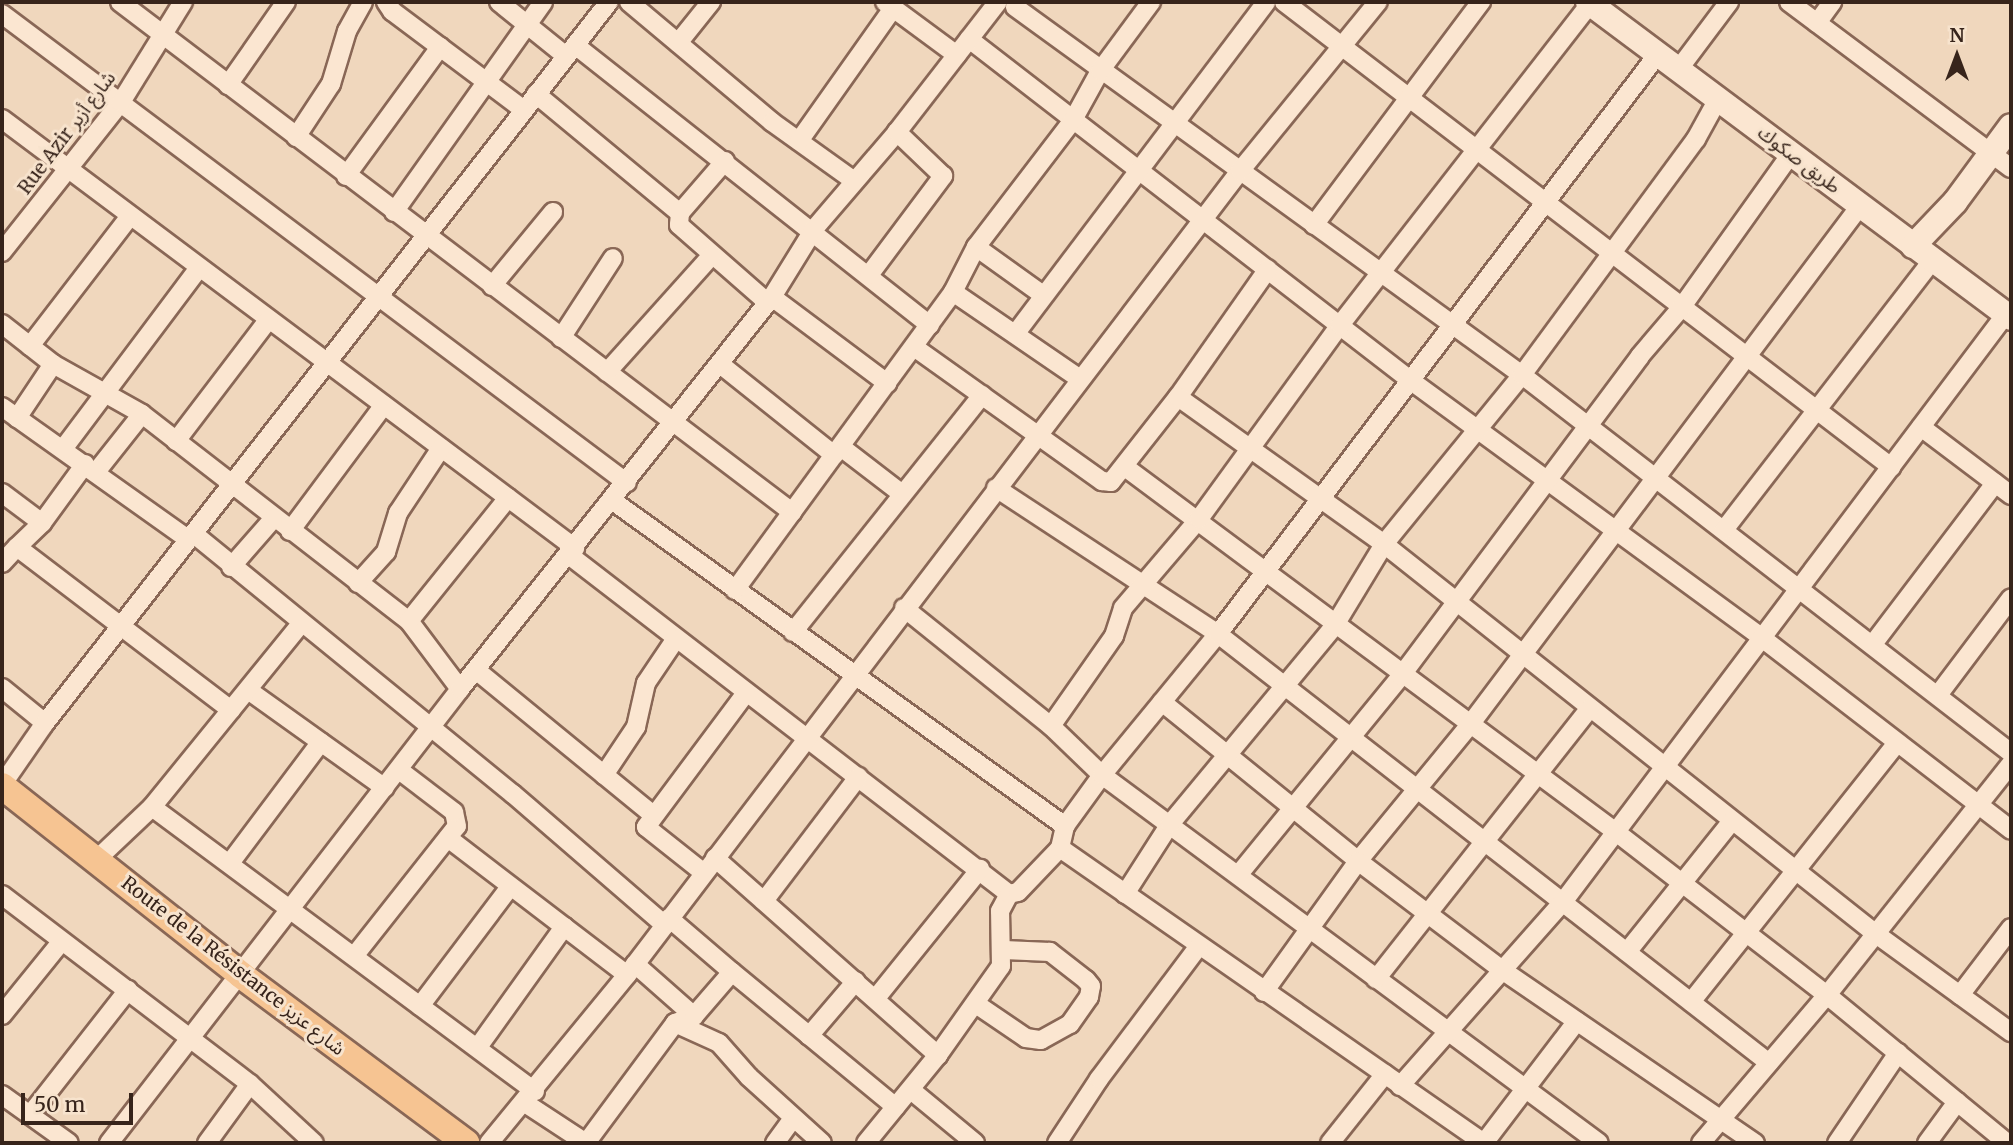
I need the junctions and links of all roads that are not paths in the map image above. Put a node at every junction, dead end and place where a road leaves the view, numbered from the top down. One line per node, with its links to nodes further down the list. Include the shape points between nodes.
1 (120, 2): 25 (street)
2 (183, 2): 25 (street, Rue Azir شارع أزير)
3 (286, 2): 36 (street)
4 (363, 2): 47 (street, via 347,31 331,84)
5 (386, 2): 28 (street)
6 (499, 2): 23 (street)
7 (543, 2): 23 (street)
8 (609, 2): 30 (street)
9 (629, 2): 27 (street)
10 (711, 2): 27 (street)
11 (1151, 2): 34 (street)
12 (1266, 2): 44 (street)
13 (1284, 2): 29 (street)
14 (1378, 2): 29 (street)
15 (1481, 2): 38 (street)
16 (1729, 2): 33 (street)
17 (1789, 2): 24 (street)
18 (1832, 2): 24 (street)
19 (1010, 3): 26 (street); 34 (street)
20 (1589, 3): 31 (street, طريق صكوك); 50 (street)
21 (889, 5): 32 (street); 48 (street)
22 (2, 14): 40 (street)
23 (526, 23): 30 (street); 35 (street)
24 (1817, 23): 49 (street)
25 (160, 33): 36 (street); 40 (street, Rue Azir شارع أزير)
26 (969, 39): 32 (street); 42 (street)
27 (678, 43): 48 (street)
28 (440, 47): 35 (street); 57 (street)
29 (1342, 49): 38 (street); 56 (street)
30 (571, 51): 37 (street); 52 (street)
31 (1658, 54): 33 (street, طريق صكوك); 59 (street)
32 (957, 55): 46 (street)
33 (1678, 70): 39 (street, طريق صكوك)
34 (1100, 71): 42 (street); 44 (street)
35 (487, 82): 41 (street); 61 (street)
36 (228, 85): 47 (street)
37 (536, 94): 41 (street); 63 (street)
38 (1410, 97): 50 (street); 66 (street)
39 (1718, 99): 51 (street, طريق صكوك); 71 (street, via 1696,139)
40 (121, 102): 54 (street, Rue Azir شارع أزير); 82 (street)
41 (524, 110): 68 (street)
42 (1073, 120): 55 (street); 69 (street)
43 (3, 122): 54 (street)
44 (1174, 123): 55 (street); 56 (street)
45 (2011, 126): 49 (street)
46 (897, 132): 58 (street); 78 (street, via 943,176)
47 (296, 137): 57 (street)
48 (799, 141): 58 (street)
49 (1991, 153): 53 (street); 72 (street)
50 (1477, 154): 59 (street); 77 (street)
51 (1791, 154): 60 (street, طريق صكوك); 84 (street)
52 (725, 161): 63 (street); 67 (street)
53 (2011, 168)
54 (68, 170): 64 (street); 70 (street, Rue Azir شارع أزير)
55 (1138, 170): 65 (street); 81 (street)
56 (1240, 171): 65 (street); 66 (street)
57 (346, 176): 61 (street)
58 (853, 180): 67 (street)
59 (1544, 204): 71 (street); 90 (street)
60 (1860, 206): 72 (street, طريق صكوك); 95 (street)
61 (394, 212): 68 (street)
62 (553, 212): 79 (street)
63 (680, 213): 73 (street, via 682,231)
64 (130, 216): 75 (street); 93 (street)
65 (1202, 222): 76 (street); 101 (street)
66 (1314, 225): 77 (street)
67 (814, 229): 78 (street); 83 (street)
68 (424, 236): 79 (street); 82 (street)
69 (976, 247): 80 (street); 81 (street)
70 (2, 252)
71 (1611, 252): 84 (street); 100 (street)
72 (1923, 253): 85 (street, طريق صكوك); 109 (street)
73 (712, 256): 83 (street); 99 (street)
74 (614, 258): 92 (street)
75 (200, 268): 86 (street); 104 (street)
76 (1268, 269): 89 (street); 106 (street)
77 (1380, 274): 89 (street); 90 (street)
78 (869, 275): 88 (street)
79 (492, 286): 92 (street)
80 (953, 292): 88 (street); 91 (street)
81 (1043, 295): 91 (street)
82 (377, 296): 96 (street); 126 (street)
83 (770, 300): 98 (street); 103 (street)
84 (1681, 308): 95 (street); 114 (street)
85 (2008, 316): 113 (street)
86 (269, 319): 96 (street); 117 (street)
87 (2, 324): 93 (street)
88 (930, 325): 94 (street)
89 (1340, 326): 102 (street); 120 (street)
90 (1451, 326): 100 (street); 102 (street)
91 (1016, 333): 101 (street)
92 (561, 338): 99 (street)
93 (30, 346): 97 (street)
94 (914, 347): 103 (street); 105 (street)
95 (1748, 359): 109 (street); 125 (street)
96 (326, 362): 107 (street); 129 (street)
97 (53, 364): 104 (street); 111 (street)
98 (720, 364): 112 (street); 121 (street)
99 (607, 372): 112 (street)
100 (1522, 375): 114 (street); 115 (street)
101 (1080, 379): 116 (street)
102 (1410, 380): 115 (street); 135 (street)
103 (887, 383): 121 (street)
104 (101, 393): 110 (street); 119 (street)
105 (982, 395): 116 (street); 132 (street)
106 (1178, 397): 120 (street); 122 (street)
107 (384, 405): 118 (street); 142 (street)
108 (2, 407): 111 (street)
109 (1814, 409): 123 (street); 141 (street)
110 (142, 414): 117 (street); 124 (street)
111 (17, 418): 119 (street)
112 (674, 423): 126 (street); 137 (street)
113 (1920, 427): 123 (street); 128 (street)
114 (1588, 428): 125 (street); 127 (street)
115 (1477, 430): 127 (street); 145 (street)
116 (1038, 434): 122 (street, via 1102,481 1117,479); 130 (street)
117 (176, 441): 129 (street)
118 (441, 448): 134 (street); 152 (street, via 398,513 386,552)
119 (63, 449): 124 (street)
120 (1248, 449): 135 (street); 139 (street)
121 (838, 451): 132 (street); 137 (street)
122 (1125, 467): 139 (street)
123 (1891, 467): 153 (street)
124 (90, 468): 140 (street); 144 (street)
125 (1654, 477): 141 (street); 143 (street)
126 (627, 483): 136 (street)
127 (1546, 483): 143 (street); 156 (street)
128 (1995, 483): 133 (street); 166 (street)
129 (231, 486): 138 (street); 144 (street)
130 (996, 488): 151 (street); 157 (street)
131 (2, 493): 140 (street)
132 (902, 494): 162 (street)
133 (2011, 495)
134 (508, 498): 147 (street); 158 (street)
135 (1319, 500): 145 (street); 150 (street)
136 (613, 501): 147 (street); 154 (street)
137 (792, 512): 154 (street)
138 (273, 519): 142 (street); 149 (street)
139 (1199, 519): 150 (street); 151 (street)
140 (42, 523): 146 (street)
141 (1724, 530): 153 (street)
142 (290, 531): 152 (street)
143 (1614, 532): 164 (street); 167 (street)
144 (191, 537): 149 (street); 159 (street)
145 (1384, 544): 156 (street); 161 (street)
146 (17, 547): 148 (street); 159 (street)
147 (572, 552): 165 (street); 168 (street)
148 (2, 563)
149 (231, 567): 160 (street)
150 (1267, 569): 161 (street); 163 (street)
151 (1145, 582): 163 (street); 181 (street, via 1123,608 1114,636)
152 (358, 583): 158 (street)
153 (1801, 587): 164 (street); 166 (street)
154 (736, 590): 162 (street)
155 (2011, 598): 176 (street)
156 (1455, 601): 167 (street); 170 (street)
157 (904, 608): 169 (street); 181 (street)
158 (409, 621): 173 (street)
159 (125, 625): 179 (street); 180 (street)
160 (300, 625): 174 (street); 183 (street)
161 (1335, 625): 170 (street); 171 (street)
162 (793, 632): 169 (street)
163 (1218, 634): 171 (street); 177 (street)
164 (1762, 638): 187 (street); 191 (street)
165 (675, 639): 175 (street); 193 (street, via 646,683 636,727)
166 (1873, 644): 176 (street)
167 (1521, 652): 178 (street); 182 (street)
168 (475, 670): 173 (street); 193 (street)
169 (852, 675): 185 (street); 206 (street)
170 (1401, 676): 182 (street); 184 (street)
171 (1286, 687): 184 (street); 189 (street)
172 (2, 688): 180 (street)
173 (460, 689): 183 (street)
174 (248, 690): 179 (street); 186 (street)
175 (746, 693): 185 (street); 203 (street)
176 (1938, 695): 188 (street)
177 (1162, 702): 189 (street); 194 (street)
178 (1590, 708): 191 (street); 195 (street)
179 (231, 709): 201 (street)
180 (46, 723): 197 (street)
181 (1051, 726): 194 (street)
182 (1469, 726): 195 (street); 199 (street)
183 (431, 728): 192 (street); 229 (street)
184 (1350, 737): 199 (street); 202 (street)
185 (805, 738): 196 (street); 212 (street)
186 (321, 742): 198 (street); 215 (street)
187 (1898, 743): 200 (street); 217 (street)
188 (2011, 753)
189 (1227, 755): 202 (street); 205 (street)
190 (2011, 764): 200 (street)
191 (1664, 768): 204 (street); 208 (street)
192 (399, 770): 198 (street); 209 (street, via 454,812 457,826)
193 (604, 775): 203 (street)
194 (1102, 775): 205 (street); 206 (street)
195 (1537, 776): 208 (street); 210 (street)
196 (858, 777): 216 (street); 225 (street)
197 (2, 786): 213 (main road, Route de la Résistance شارع عزيز)
198 (385, 788): 227 (street)
199 (1414, 788): 210 (street); 214 (street)
200 (1978, 805): 207 (street); 234 (street)
201 (152, 807): 213 (street); 215 (street)
202 (1293, 809): 214 (street); 219 (street)
203 (653, 815): 218 (street, via 648,831)
204 (1732, 821): 217 (street); 220 (street)
205 (1170, 824): 219 (street); 223 (street)
206 (1065, 826): 211 (street)
207 (2011, 830)
208 (1616, 832): 220 (street); 226 (street)
209 (448, 838): 221 (street); 239 (street)
210 (1485, 842): 226 (street); 228 (street)
211 (1060, 848): 222 (street, via 1018,892); 223 (street)
212 (715, 858): 218 (street); 225 (street)
213 (96, 860): 243 (main road, Route de la Résistance شارع عزيز)
214 (1358, 862): 228 (street); 231 (street)
215 (230, 863): 227 (street)
216 (980, 869): 222 (street); 250 (street)
217 (1794, 870): 233 (street); 234 (street)
218 (704, 873): 229 (street)
219 (1239, 874): 231 (street)
220 (1683, 884): 233 (street); 238 (street)
221 (509, 887): 230 (street); 253 (street)
222 (1009, 894): 237 (street, via 1000,911)
223 (1125, 894): 236 (street)
224 (2, 895): 235 (street)
225 (764, 901): 245 (street)
226 (1563, 902): 238 (street); 242 (street)
227 (291, 907): 239 (street); 243 (street)
228 (1426, 914): 242 (street); 244 (street)
229 (667, 921): 240 (street); 241 (street)
230 (564, 928): 240 (street); 262 (street)
231 (1310, 928): 244 (street); 247 (street)
232 (2011, 928): 249 (street)
233 (1745, 932): 248 (street); 251 (street)
234 (1876, 934): 248 (street); 249 (street)
235 (62, 941): 246 (street); 254 (street)
236 (1198, 947): 247 (street); 290 (street)
237 (1004, 950): 252 (street, via 1001,966); 252 (street, via 1049,952 1086,980 1091,986 1089,997 1070,1024 1041,1040 1026,1038)
238 (1627, 952): 251 (street)
239 (355, 955): 253 (street)
240 (631, 969): 255 (street); 272 (street)
241 (732, 972): 255 (street); 260 (street)
242 (1505, 972): 256 (street); 259 (street)
243 (241, 975): 261 (street); 284 (main road, Route de la Résistance شارع عزيز)
244 (1376, 979): 259 (street)
245 (856, 981): 250 (street); 260 (street)
246 (128, 990): 261 (street); 275 (street)
247 (1264, 992): 266 (street)
248 (1827, 995): 263 (street); 265 (street)
249 (1960, 995): 258 (street)
250 (876, 998): 264 (street)
251 (1691, 1002): 265 (street)
252 (976, 1004): 264 (street)
253 (420, 1006): 262 (street)
254 (2, 1015)
255 (694, 1016): 257 (street)
256 (1577, 1021): 269 (street); 277 (street)
257 (676, 1023): 272 (street, via 586,1143); 276 (street, via 719,1043)
258 (2011, 1031)
259 (1448, 1034): 268 (street); 269 (street)
260 (809, 1036): 274 (street)
261 (191, 1038): 267 (street); 280 (street)
262 (478, 1047): 272 (street)
263 (1898, 1053): 273 (street); 295 (street)
264 (938, 1055): 270 (street)
265 (1769, 1063): 277 (street)
266 (1385, 1074): 268 (street); 291 (street)
267 (250, 1084): 278 (street); 281 (street)
268 (1400, 1086): 269 (street, via 1483,1143)
269 (1527, 1089): 292 (street)
270 (911, 1090): 274 (street); 289 (street)
271 (2, 1095): 275 (street)
272 (530, 1097): 285 (street)
273 (1957, 1101): 296 (street); 297 (street)
274 (896, 1107): 288 (street)
275 (30, 1115): 279 (street)
276 (793, 1118): 286 (street); 287 (street)
277 (1721, 1118): 293 (street); 294 (street)
278 (298, 1133): 282 (street); 283 (street)
279 (69, 1143)
280 (108, 1143)
281 (207, 1143)
282 (283, 1143)
283 (314, 1143)
284 (466, 1143)
285 (489, 1143)
286 (775, 1143)
287 (822, 1143)
288 (866, 1143)
289 (975, 1143)
290 (1057, 1143)
291 (1330, 1143)
292 (1599, 1143)
293 (1700, 1143)
294 (1755, 1143)
295 (1837, 1143)
296 (1927, 1143)
297 (2007, 1143)

